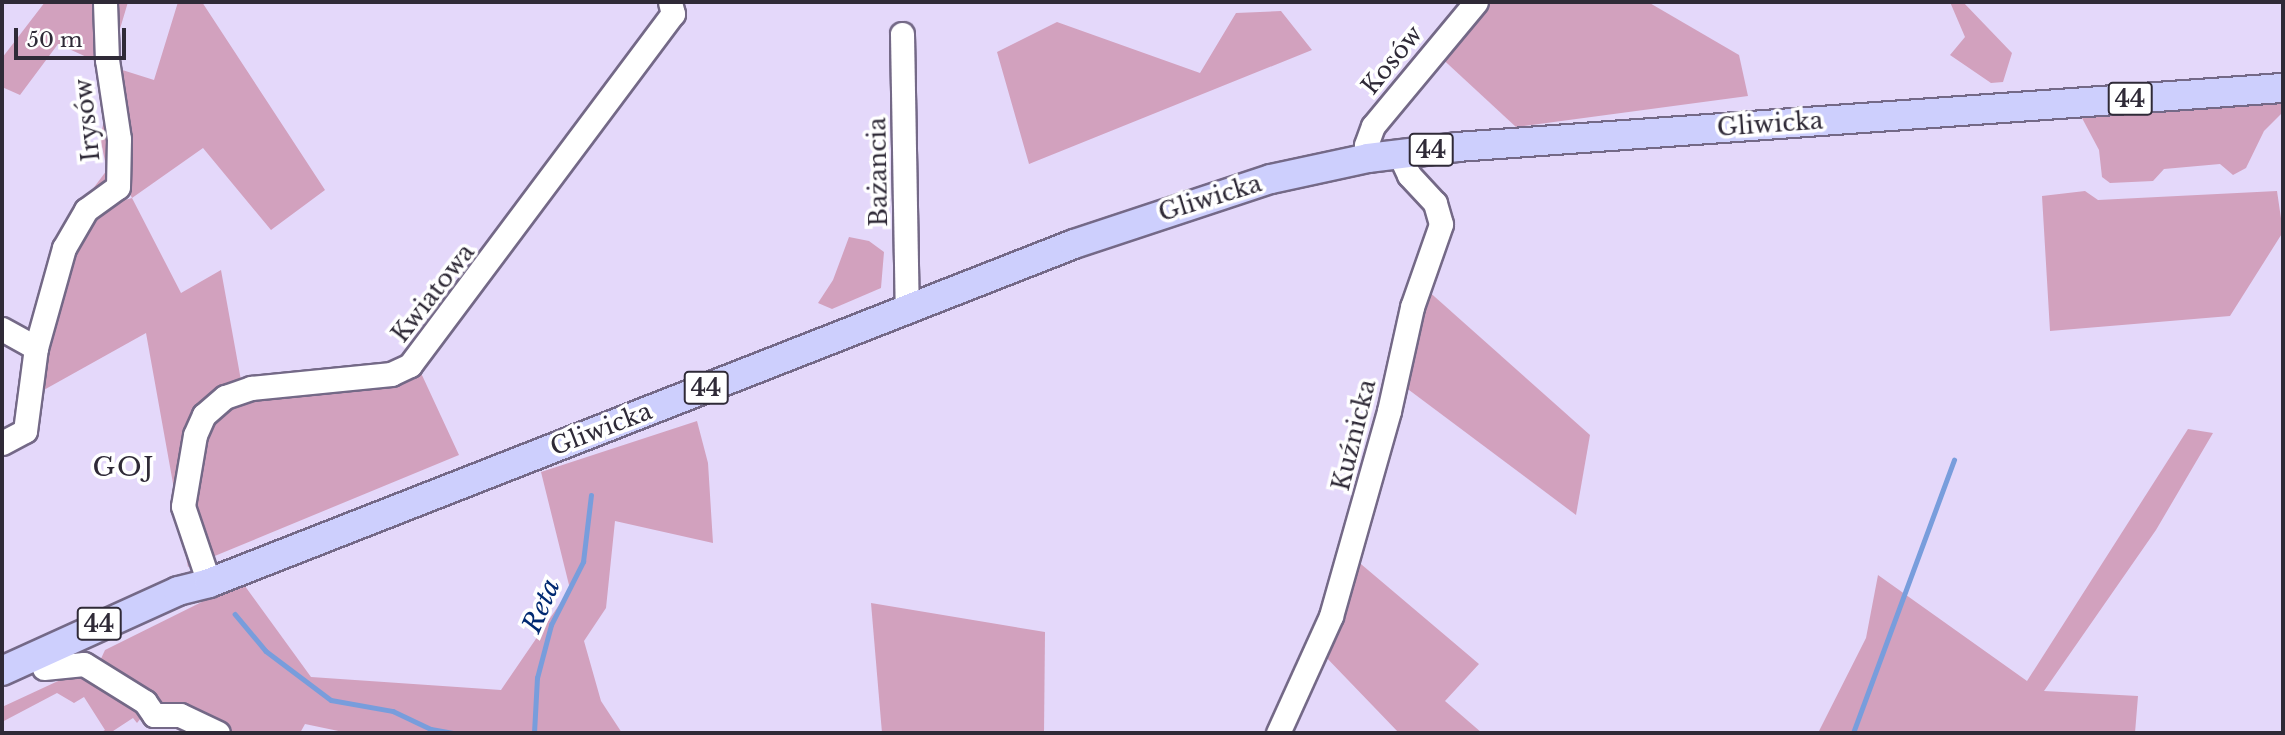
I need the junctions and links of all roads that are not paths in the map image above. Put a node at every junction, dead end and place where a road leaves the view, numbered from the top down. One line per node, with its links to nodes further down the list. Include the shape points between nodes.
1 (105, 2): 10 (street, Irysów, via 107,60 119,139 118,187 86,210 64,248)
2 (670, 2): 12 (street, Kwiatowa, via 673,15 410,365 391,374 251,388 225,397 204,415 195,435 183,506)
3 (1476, 2): 7 (street, Kosów, via 1373,126 1366,145)
4 (902, 34): 8 (street, Bażancia)
5 (2283, 88): 6 (main road, Gliwicka / 44)
6 (1399, 154): 7 (main road, Gliwicka / 44); 17 (street, Kuźnicka, via 1409,175 1435,203 1441,223 1412,307 1389,411 1331,617)
7 (1368, 158): 8 (main road, Gliwicka / 44, via 1271,179 1177,207)
8 (907, 309): 12 (main road, Gliwicka / 44)
9 (2, 329): 10 (street)
10 (36, 348): 11 (street, Irysów, via 25,431)
11 (2, 443)
12 (204, 585): 13 (main road, Gliwicka / 44, via 166,611); 14 (main road, Gliwicka / 44, via 155,600)
13 (44, 668): 15 (main road, Gliwicka / 44); 16 (street, Gliwicka, via 71,662 92,667 145,702 154,715 180,715)
14 (2, 671)
15 (2, 692)
16 (218, 733)
17 (1278, 733)

